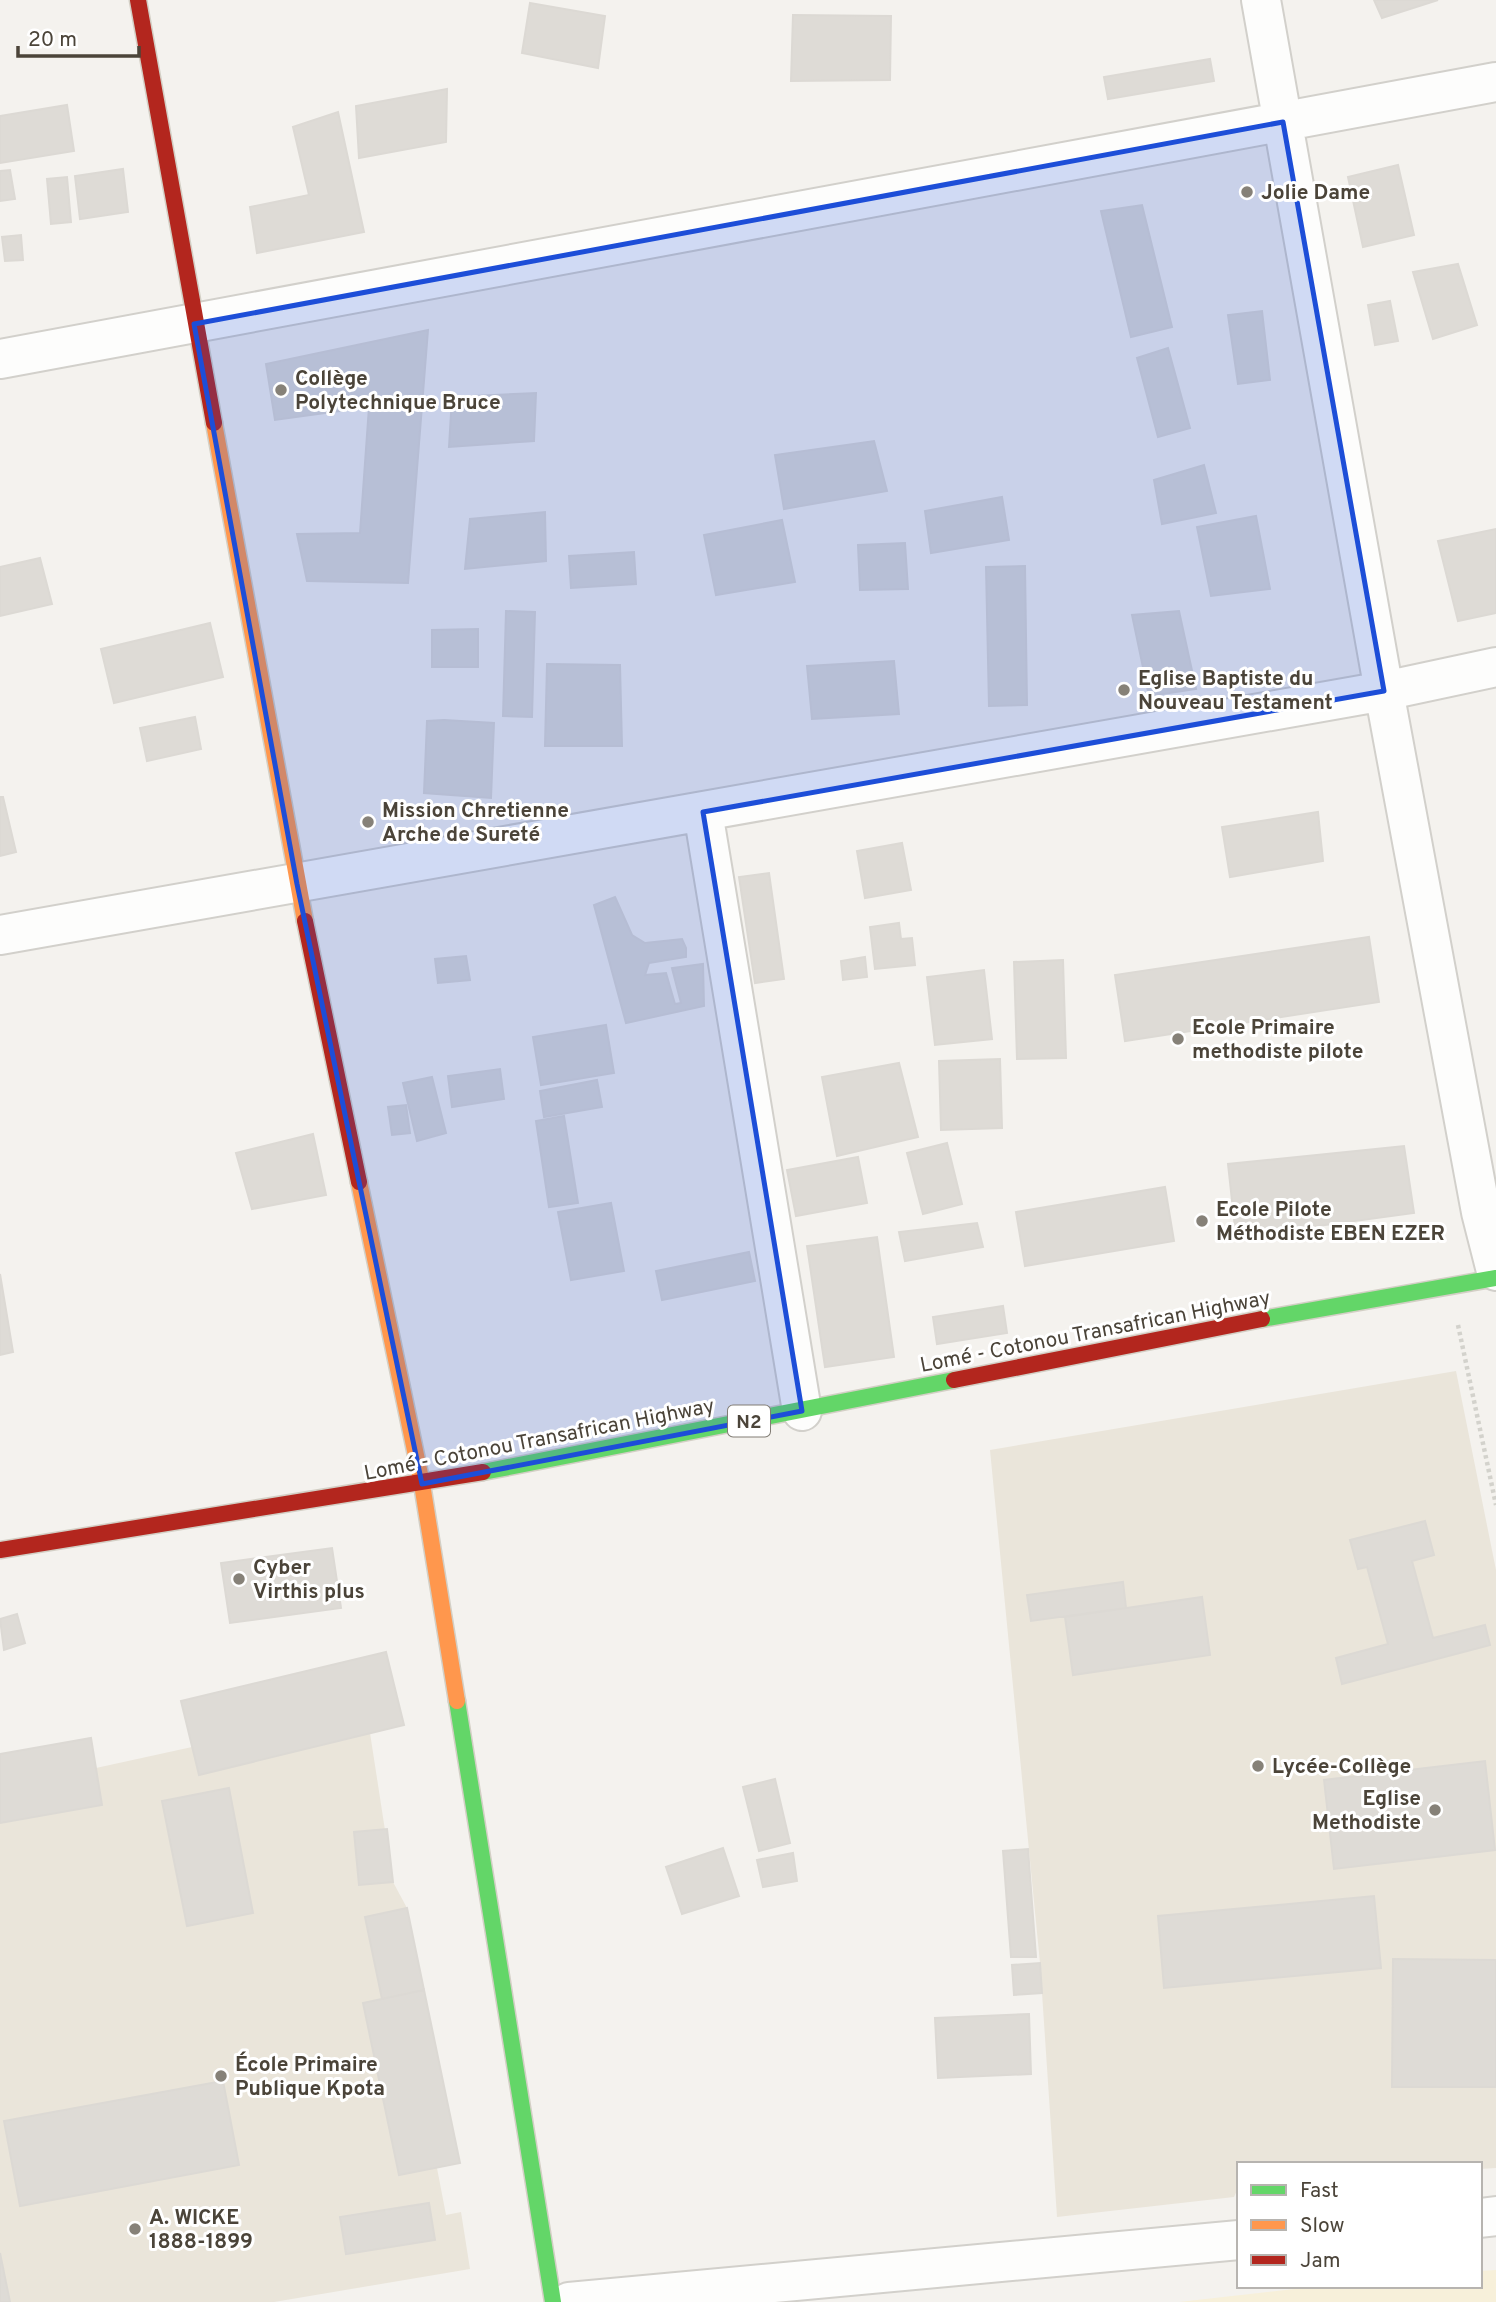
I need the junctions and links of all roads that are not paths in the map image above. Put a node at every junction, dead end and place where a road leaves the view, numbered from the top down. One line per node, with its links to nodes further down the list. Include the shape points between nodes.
1 (138, 0): 5 (main road)
2 (1261, 0): 4 (street)
3 (1496, 82): 4 (street)
4 (1283, 122): 5 (street); 8 (street)
5 (194, 324): 6 (street); 10 (main road)
6 (0, 359)
7 (1496, 667): 8 (street)
8 (1384, 691): 9 (street); 12 (street, via 1481,1212)
9 (703, 812): 10 (street); 14 (street)
10 (297, 884): 11 (street); 15 (main road)
11 (0, 935)
12 (1496, 1271)
13 (1496, 1278): 14 (main road, Lomé - Cotonou Transafrican Highway / N2, via 1310,1310)
14 (802, 1411): 15 (main road, Lomé - Cotonou Transafrican Highway / N2)
15 (422, 1484): 16 (main road, Lomé - Cotonou Transafrican Highway / N2); 18 (main road)
16 (0, 1550)
17 (1237, 2240): 19 (street)
18 (554, 2302)
19 (569, 2302)

